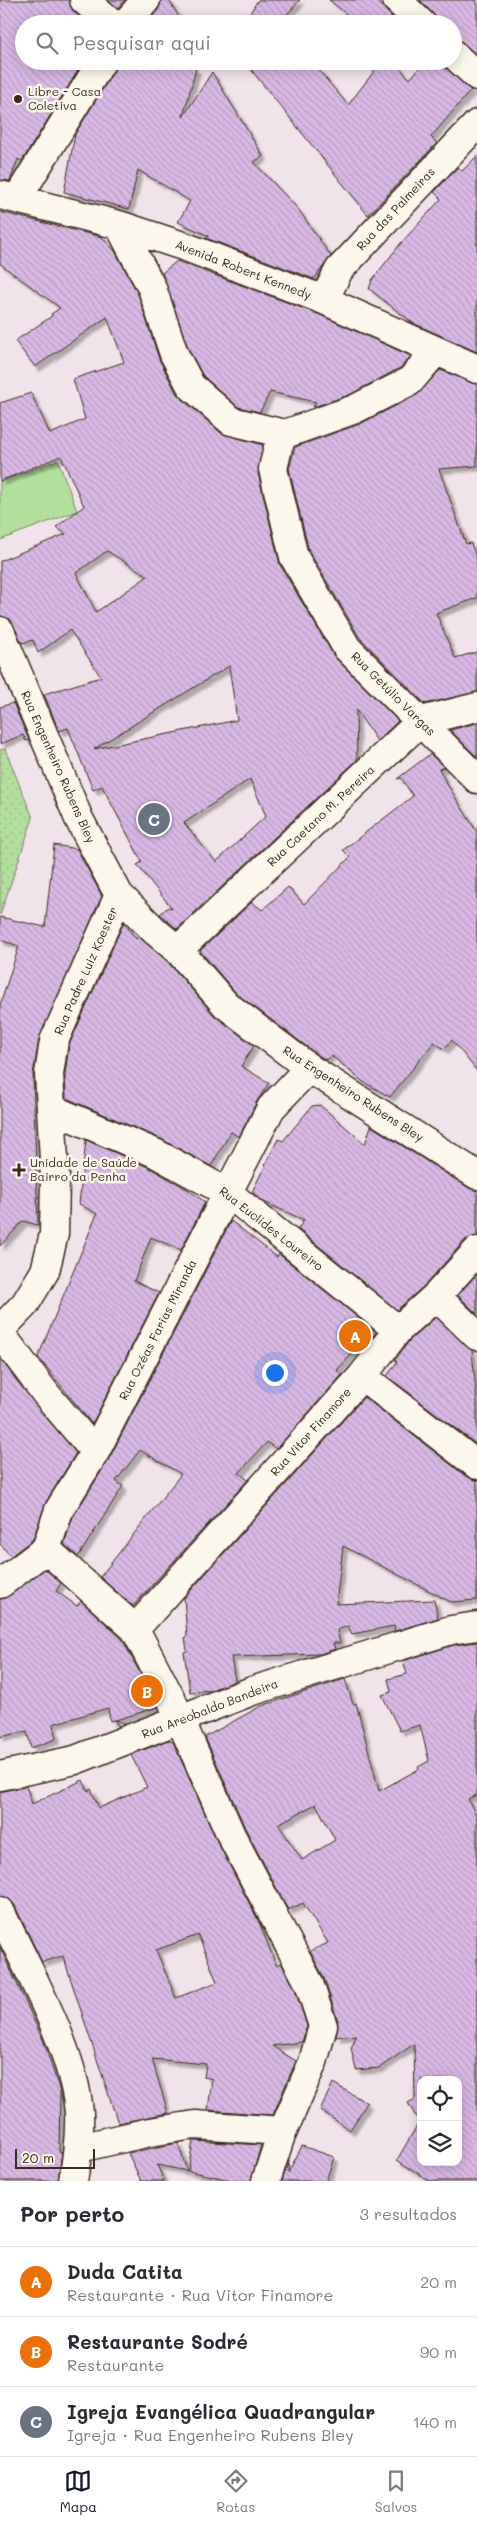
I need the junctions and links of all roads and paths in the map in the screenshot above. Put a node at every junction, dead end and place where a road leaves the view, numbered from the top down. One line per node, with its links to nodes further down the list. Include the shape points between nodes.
1 (84, 0): 4 (street)
2 (146, 0): 5 (street)
3 (398, 0): 6 (street)
4 (102, 15)
5 (133, 15)
6 (413, 15)
7 (462, 62): 9 (street)
8 (96, 70): 11 (street)
9 (477, 76)
10 (477, 124): 13 (street, Rua das Palmeiras, via 339,270)
11 (8, 197): 12 (street, Avenida Robert Kennedy)
12 (119, 226): 13 (street, Avenida Robert Kennedy); 16 (street, via 152,288 174,354 191,386 231,421)
13 (324, 300): 14 (street, Avenida Robert Kennedy)
14 (436, 352): 15 (street, Avenida Robert Kennedy); 16 (street, via 410,381 354,409)
15 (477, 369)
16 (285, 434): 19 (street, Rua Getúlio Vargas, via 279,443 273,469 294,557 347,648)
17 (0, 631): 21 (street, Rua Engenheiro Rubens Bley, via 79,819)
18 (477, 707): 19 (street, Rua Caetano M. Pereira)
19 (421, 721): 20 (street, Rua Getúlio Vargas); 22 (street, Rua Caetano M. Pereira)
20 (477, 779)
21 (119, 894): 22 (street, Rua Engenheiro Rubens Bley); 24 (street, Rua Padre Luiz Koester, via 54,1042 49,1074)
22 (178, 950): 23 (street, Rua Engenheiro Rubens Bley, via 226,1005)
23 (309, 1068): 25 (street, Rua Engenheiro Rubens Bley); 26 (street, Rua Ozéas Farias Miranda, via 271,1108)
24 (52, 1109): 26 (street, Rua Euclídes Loureiro, via 155,1153); 30 (street, Rua Padre Luiz Koester, via 54,1234 45,1271 25,1304)
25 (477, 1175)
26 (228, 1193): 29 (street, Rua Euclídes Loureiro); 33 (street, Rua Ozéas Farias Miranda)
27 (477, 1251): 28 (street, Rua Vitor Finamore)
28 (436, 1296): 29 (street, Rua Vitor Finamore); 31 (street)
29 (398, 1330): 32 (street, Rua Vitor Finamore)
30 (0, 1332): 33 (street)
31 (477, 1336)
32 (362, 1376): 34 (street); 37 (street, Rua Vitor Finamore)
33 (95, 1452): 35 (street, Rua Ozéas Farias Miranda, via 59,1510)
34 (477, 1465)
35 (46, 1549): 36 (street); 37 (street)
36 (0, 1584)
37 (140, 1622): 39 (street)
38 (477, 1626): 39 (street, Rua Areobaldo Bandeira, via 451,1630 252,1691)
39 (181, 1720): 40 (street, Rua Areobaldo Bandeira, via 74,1760); 42 (street, via 231,1835 309,1983 323,2026 313,2062)
40 (0, 1776)
41 (0, 1911): 43 (street, via 41,1995 63,2050 75,2091)
42 (283, 2131): 43 (street, via 195,2125); 45 (street)
43 (79, 2148): 44 (street)
44 (73, 2181)
45 (266, 2181)

